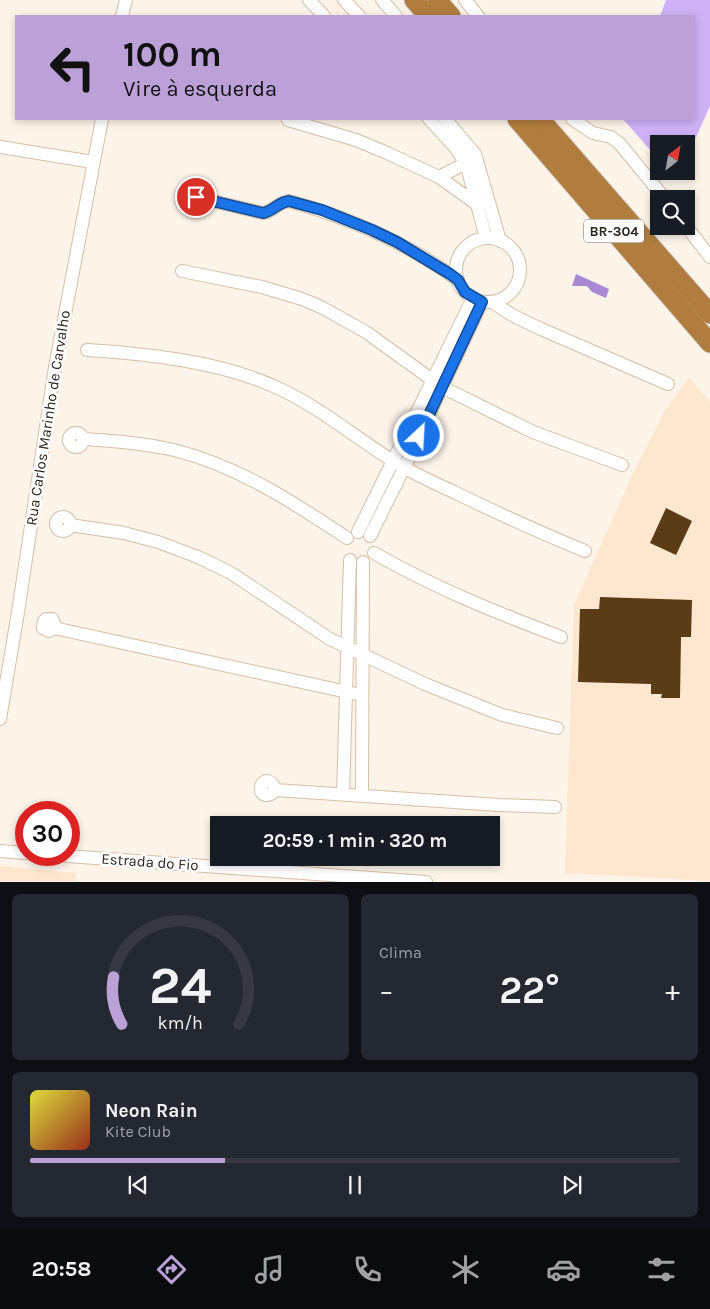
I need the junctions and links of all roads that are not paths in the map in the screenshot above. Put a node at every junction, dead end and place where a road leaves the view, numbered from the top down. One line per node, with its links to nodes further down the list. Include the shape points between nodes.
1 (126, 0): 7 (street)
2 (309, 0): 8 (street)
3 (344, 0): 9 (street)
4 (382, 0): 10 (street)
5 (414, 0): 11 (highway)
6 (437, 0): 12 (highway)
7 (122, 15)
8 (323, 15)
9 (358, 15)
10 (395, 15)
11 (427, 15)
12 (450, 15)
13 (102, 120): 22 (street, Rua Carlos Marinho de Carvalho)
14 (288, 120): 23 (street, via 356,140)
15 (430, 120): 21 (street)
16 (446, 120): 21 (street)
17 (518, 120): 35 (highway, BR-304)
18 (541, 120): 34 (highway, BR-304)
19 (574, 120): 24 (street, via 593,133 612,137)
20 (0, 147): 22 (street)
21 (470, 158): 23 (street); 26 (street); 29 (street)
22 (94, 162): 54 (street, Rua Carlos Marinho de Carvalho, via 54,366)
23 (439, 178): 26 (street)
24 (658, 190)
25 (196, 197): 32 (street, via 263,213 284,201 322,210 397,242)
26 (478, 205): 28 (street)
27 (693, 235): 30 (street)
28 (486, 238): 29 (street); 32 (street, via 476,241 460,255)
29 (500, 241): 33 (street, via 514,251 519,260 519,281 506,297)
30 (710, 257)
31 (182, 271): 37 (street, via 262,287 321,307 366,332)
32 (458, 280): 33 (street, via 465,292)
33 (482, 301): 37 (street); 38 (street)
34 (710, 314)
35 (710, 343)
36 (87, 350): 40 (street, via 200,364 248,376 282,390 326,415)
37 (437, 384): 40 (street); 41 (street, via 532,432); 42 (street)
38 (668, 384)
39 (83, 439): 44 (street, via 145,444 215,463)
40 (393, 461): 42 (street); 44 (street)
41 (622, 465)
42 (404, 468): 44 (street); 45 (street, via 490,510)
43 (70, 525): 50 (street, via 158,542 231,572)
44 (358, 535): 46 (street, via 374,542); 47 (street, via 344,549)
45 (585, 550)
46 (374, 553): 47 (street); 49 (street, via 415,577 465,600)
47 (356, 561): 50 (street); 51 (street)
48 (54, 628): 52 (street)
49 (560, 637)
50 (347, 648): 51 (street); 52 (street)
51 (362, 654): 53 (street); 55 (street, via 502,715)
52 (347, 692): 53 (street); 57 (street)
53 (361, 694): 58 (street)
54 (0, 719)
55 (557, 728)
56 (275, 790): 57 (street)
57 (343, 794): 58 (street)
58 (362, 795): 59 (street)
59 (555, 807)
60 (0, 851): 61 (street)
61 (15, 852)
62 (80, 857): 63 (street, Estrada do Fio)
63 (426, 882)

